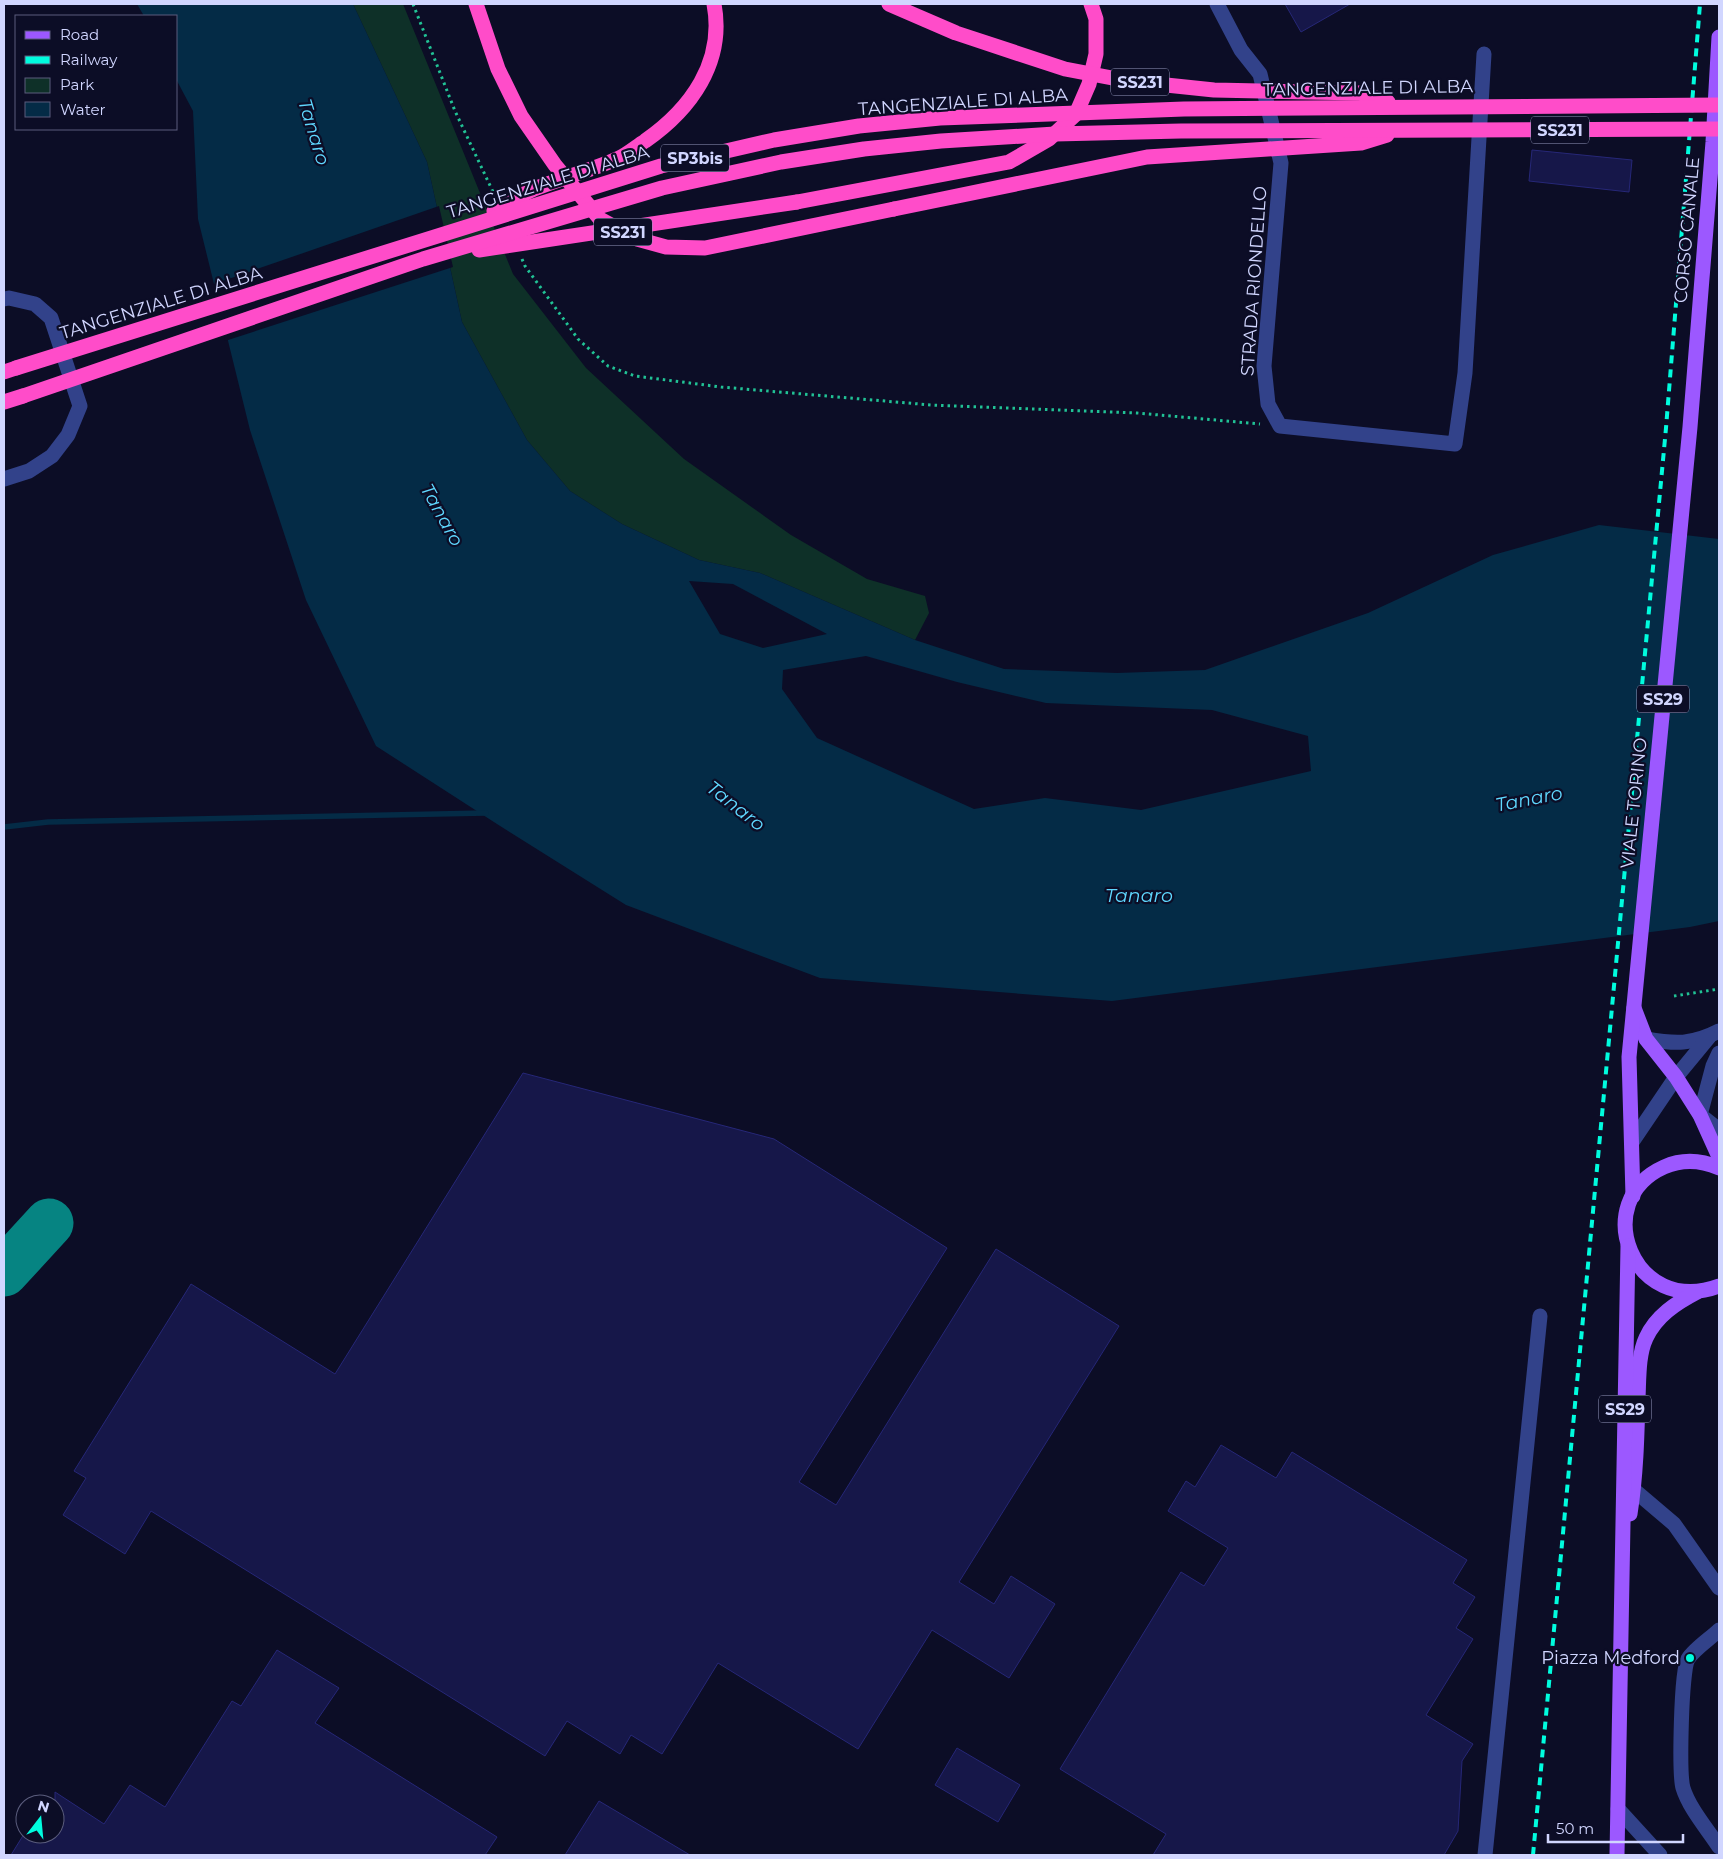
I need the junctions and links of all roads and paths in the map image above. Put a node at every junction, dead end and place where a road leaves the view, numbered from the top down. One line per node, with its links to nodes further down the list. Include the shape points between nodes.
1 (413, 4): 13 (path, via 455,111)
2 (476, 4): 11 (highway, SS231, bridge, via 495,60 521,116 554,165 600,220 637,239 666,247 705,248 1147,157 1361,143)
3 (714, 4): 14 (highway, bridge, via 715,44 706,72 692,98 660,130 621,157 532,190)
4 (889, 4): 10 (highway, SS231, bridge, via 956,33 1065,69 1128,81 1214,90 1360,93)
5 (1091, 4): 16 (highway, bridge, via 1096,19 1096,54 1089,84 1076,114 1049,139 1009,162 797,202)
6 (1217, 4): 20 (street, STRADA RIONDELLO, via 1241,50 1260,74 1281,163 1264,366 1268,404)
7 (1719, 36): 9 (main road, CORSO CANALE / SS29)
8 (1484, 54): 20 (street, via 1465,373 1454,444)
9 (1718, 96): 10 (highway, TANGENZIALE DI ALBA / SS231, bridge); 12 (main road, CORSO CANALE / SS29)
10 (1402, 106): 14 (highway, TANGENZIALE DI ALBA / SP3bis, bridge, via 1184,109 940,118 859,126 774,140 661,166)
11 (1401, 130): 12 (highway, SS231, bridge); 16 (highway, SP3bis, bridge, via 1055,134 864,149 781,162 662,188)
12 (1717, 138): 21 (main road, CORSO CANALE / SS29)
13 (494, 195)
14 (467, 227): 18 (highway, TANGENZIALE DI ALBA / SP3bis, bridge)
15 (521, 257): 20 (path, via 578,338 608,366 635,376 721,387 931,404 1137,413)
16 (423, 259): 19 (highway, SP3bis, bridge)
17 (4, 299): 22 (street, via 35,304 51,318 80,406 68,435 52,456 29,471)
18 (10, 370)
19 (4, 402)
20 (1280, 426)
21 (1690, 427): 25 (main road, VIALE TORINO / SS29)
22 (4, 479)
23 (1719, 989): 24 (path)
24 (1674, 996)
25 (1633, 1004): 27 (main road, VIALE TORINO / SS29); 32 (main road, VIALE TORINO / SS29, via 1628,1057)
26 (1714, 1034): 27 (street, via 1688,1043); 29 (street)
27 (1646, 1039): 29 (main road, VIALE TORINO / SS29)
28 (1719, 1053): 30 (street)
29 (1676, 1077): 30 (main road, VIALE TORINO / SS29); 32 (street)
30 (1700, 1115): 31 (street); 33 (main road, VIALE TORINO / SS29)
31 (1719, 1130)
32 (1632, 1142): 35 (main road, VIALE TORINO / SS29)
33 (1719, 1157)
34 (1719, 1168): 35 (main road, via 1694,1161 1673,1164 1657,1170)
35 (1633, 1196): 36 (main road, via 1625,1230)
36 (1628, 1246): 38 (main road, via 1638,1265 1655,1282 1672,1290); 41 (main road, SS29)
37 (1719, 1286): 38 (main road)
38 (1697, 1292): 40 (main road, via 1662,1315 1645,1339 1640,1367)
39 (1540, 1316): 46 (street)
40 (1634, 1490): 41 (main road); 42 (street, via 1674,1524)
41 (1621, 1572): 44 (main road, SS29)
42 (1719, 1588)
43 (1719, 1630): 45 (street, via 1688,1658 1684,1670 1681,1731 1682,1787)
44 (1618, 1809): 47 (main road, SS29); 48 (street)
45 (1719, 1847)
46 (1485, 1855)
47 (1618, 1855)
48 (1660, 1855)

